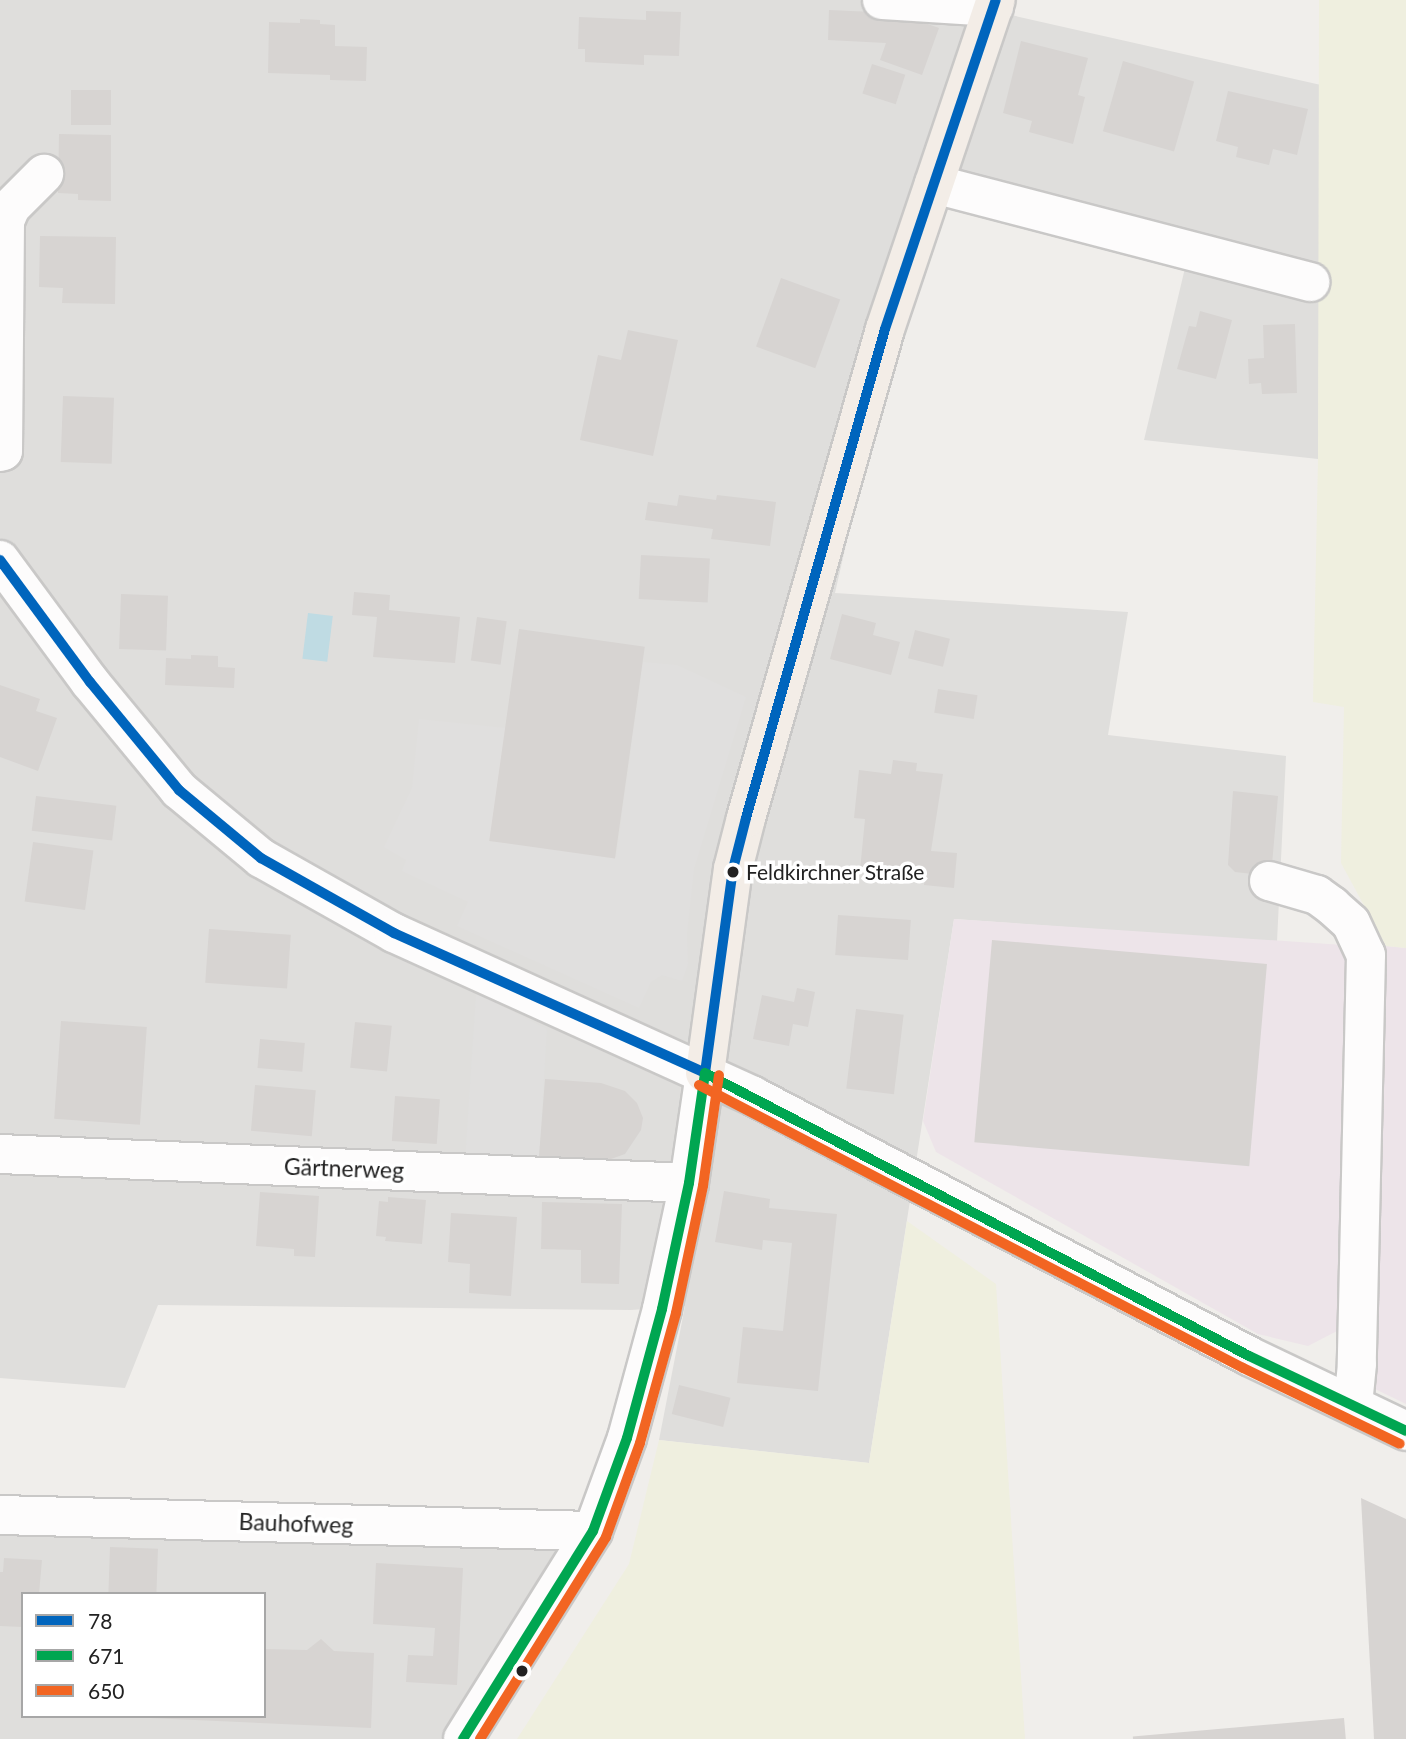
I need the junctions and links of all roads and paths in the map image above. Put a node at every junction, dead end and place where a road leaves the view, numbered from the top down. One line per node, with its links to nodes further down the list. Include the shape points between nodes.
1 (883, 0): 2 (street)
2 (995, 3): 4 (main road)
3 (44, 174): 6 (street, via 11,207 5,221 4,451)
4 (933, 184): 5 (street); 9 (main road, via 885,329 740,844)
5 (1310, 282)
6 (0, 452)
7 (0, 560): 9 (street, via 90,682 171,780 261,858 394,933)
8 (1269, 881): 12 (street, via 1317,895 1332,906 1351,923 1366,955)
9 (705, 1073): 11 (street); 12 (street, via 1249,1356)
10 (0, 1154): 11 (street, Gärtnerweg)
11 (689, 1182): 15 (street, via 628,1438)
12 (1353, 1405): 13 (street)
13 (1406, 1431)
14 (0, 1515): 15 (street, Bauhofweg)
15 (593, 1531): 16 (street)
16 (463, 1739)

